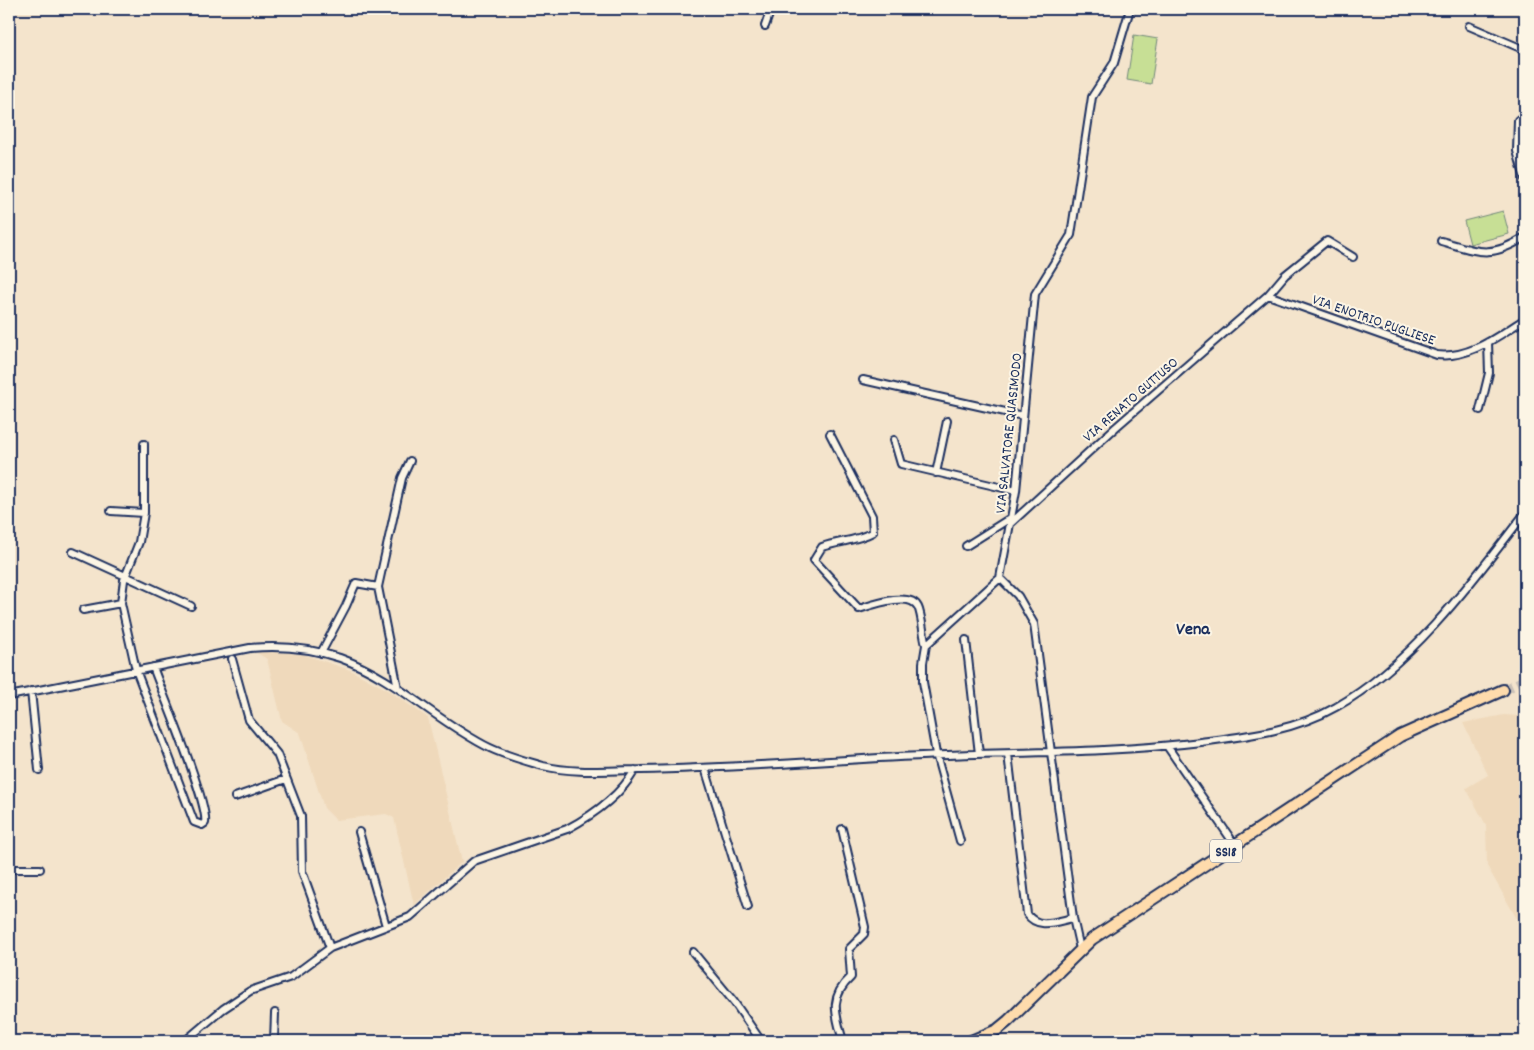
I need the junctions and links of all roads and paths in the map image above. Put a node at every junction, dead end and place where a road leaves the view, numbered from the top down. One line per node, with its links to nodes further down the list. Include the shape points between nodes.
1 (771, 9): 3 (street)
2 (1130, 9): 16 (street, VIA SALVATORE QUASIMODO, via 1114,63 1092,97 1071,235 1035,294)
3 (765, 26)
4 (1469, 26): 5 (street)
5 (1525, 50)
6 (1525, 115): 7 (street, via 1518,120 1517,152)
7 (1525, 179)
8 (1525, 237): 9 (street, via 1508,248 1488,253)
9 (1441, 242)
10 (1353, 257): 11 (street, VIA RENATO GUTTUSO, via 1327,241 1285,275)
11 (1268, 295): 13 (street, VIA ENOTRIO PUGLIESE, via 1437,355 1465,353); 27 (street, VIA RENATO GUTTUSO)
12 (1525, 319): 13 (street, VIA ENOTRIO PUGLIESE)
13 (1488, 342): 15 (street, via 1489,373)
14 (863, 380): 16 (street)
15 (1480, 410)
16 (1023, 416): 23 (street, VIA SALVATORE QUASIMODO)
17 (947, 421): 22 (street)
18 (830, 434): 37 (street, via 872,516 873,532 861,539 822,546 814,560 859,609 895,599 910,600 918,606)
19 (894, 440): 22 (street, via 901,464)
20 (144, 444): 25 (street)
21 (410, 461): 32 (street, via 402,478)
22 (936, 473): 23 (street)
23 (1016, 491): 27 (street, VIA SALVATORE QUASIMODO)
24 (111, 511): 25 (street)
25 (144, 513): 30 (street, via 139,542)
26 (1525, 513): 46 (street, via 1476,577 1392,668 1336,708 1261,735)
27 (1011, 520): 28 (street, VIA RENATO GUTTUSO); 31 (street, VIA SALVATORE QUASIMODO)
28 (966, 546)
29 (73, 552): 30 (street)
30 (126, 574): 33 (street); 34 (street)
31 (1000, 578): 37 (street); 47 (street, via 1018,596 1034,624)
32 (378, 587): 38 (street, via 356,583); 42 (street)
33 (121, 603): 35 (street); 41 (street)
34 (191, 606)
35 (83, 610)
36 (966, 640): 49 (street)
37 (926, 645): 48 (street, via 922,663 923,682)
38 (321, 652): 40 (street, via 274,646 250,648); 42 (street, via 362,668)
39 (232, 659): 54 (street, via 249,720 276,754)
40 (152, 667): 41 (street); 41 (street, via 199,793 206,817 202,825 194,822)
41 (136, 670): 44 (street)
42 (398, 688): 53 (street, via 490,748 520,759 571,771)
43 (1503, 690): 59 (main road, SS18, via 1400,736)
44 (31, 691): 45 (street); 52 (street)
45 (9, 696)
46 (1167, 746): 47 (street); 59 (street)
47 (1049, 752): 50 (street); 63 (street)
48 (936, 754): 49 (street); 51 (street); 58 (street)
49 (979, 754): 50 (street)
50 (1008, 754): 63 (street, via 1027,914 1032,922 1040,924)
51 (704, 768): 53 (street); 62 (street)
52 (39, 770)
53 (635, 770): 64 (street, via 626,785 581,821 567,829 474,861 410,917)
54 (286, 779): 55 (street); 65 (street, via 300,816 302,871)
55 (235, 797)
56 (842, 830): 73 (street, via 865,927 864,934 849,949 851,977 840,989 836,1001)
57 (359, 832): 64 (street)
58 (960, 841)
59 (1235, 845): 66 (main road, SS18)
60 (9, 869): 61 (street)
61 (40, 869)
62 (748, 907)
63 (1073, 918): 66 (street)
64 (386, 926): 65 (street)
65 (330, 948): 70 (street, via 291,977 250,991)
66 (1080, 949): 69 (main road, SS18)
67 (693, 952): 72 (street)
68 (275, 1013): 71 (street)
69 (997, 1030): 74 (main road, SS18); 75 (street)
70 (185, 1041)
71 (274, 1041)
72 (761, 1041)
73 (843, 1041)
74 (971, 1041)
75 (987, 1041)

